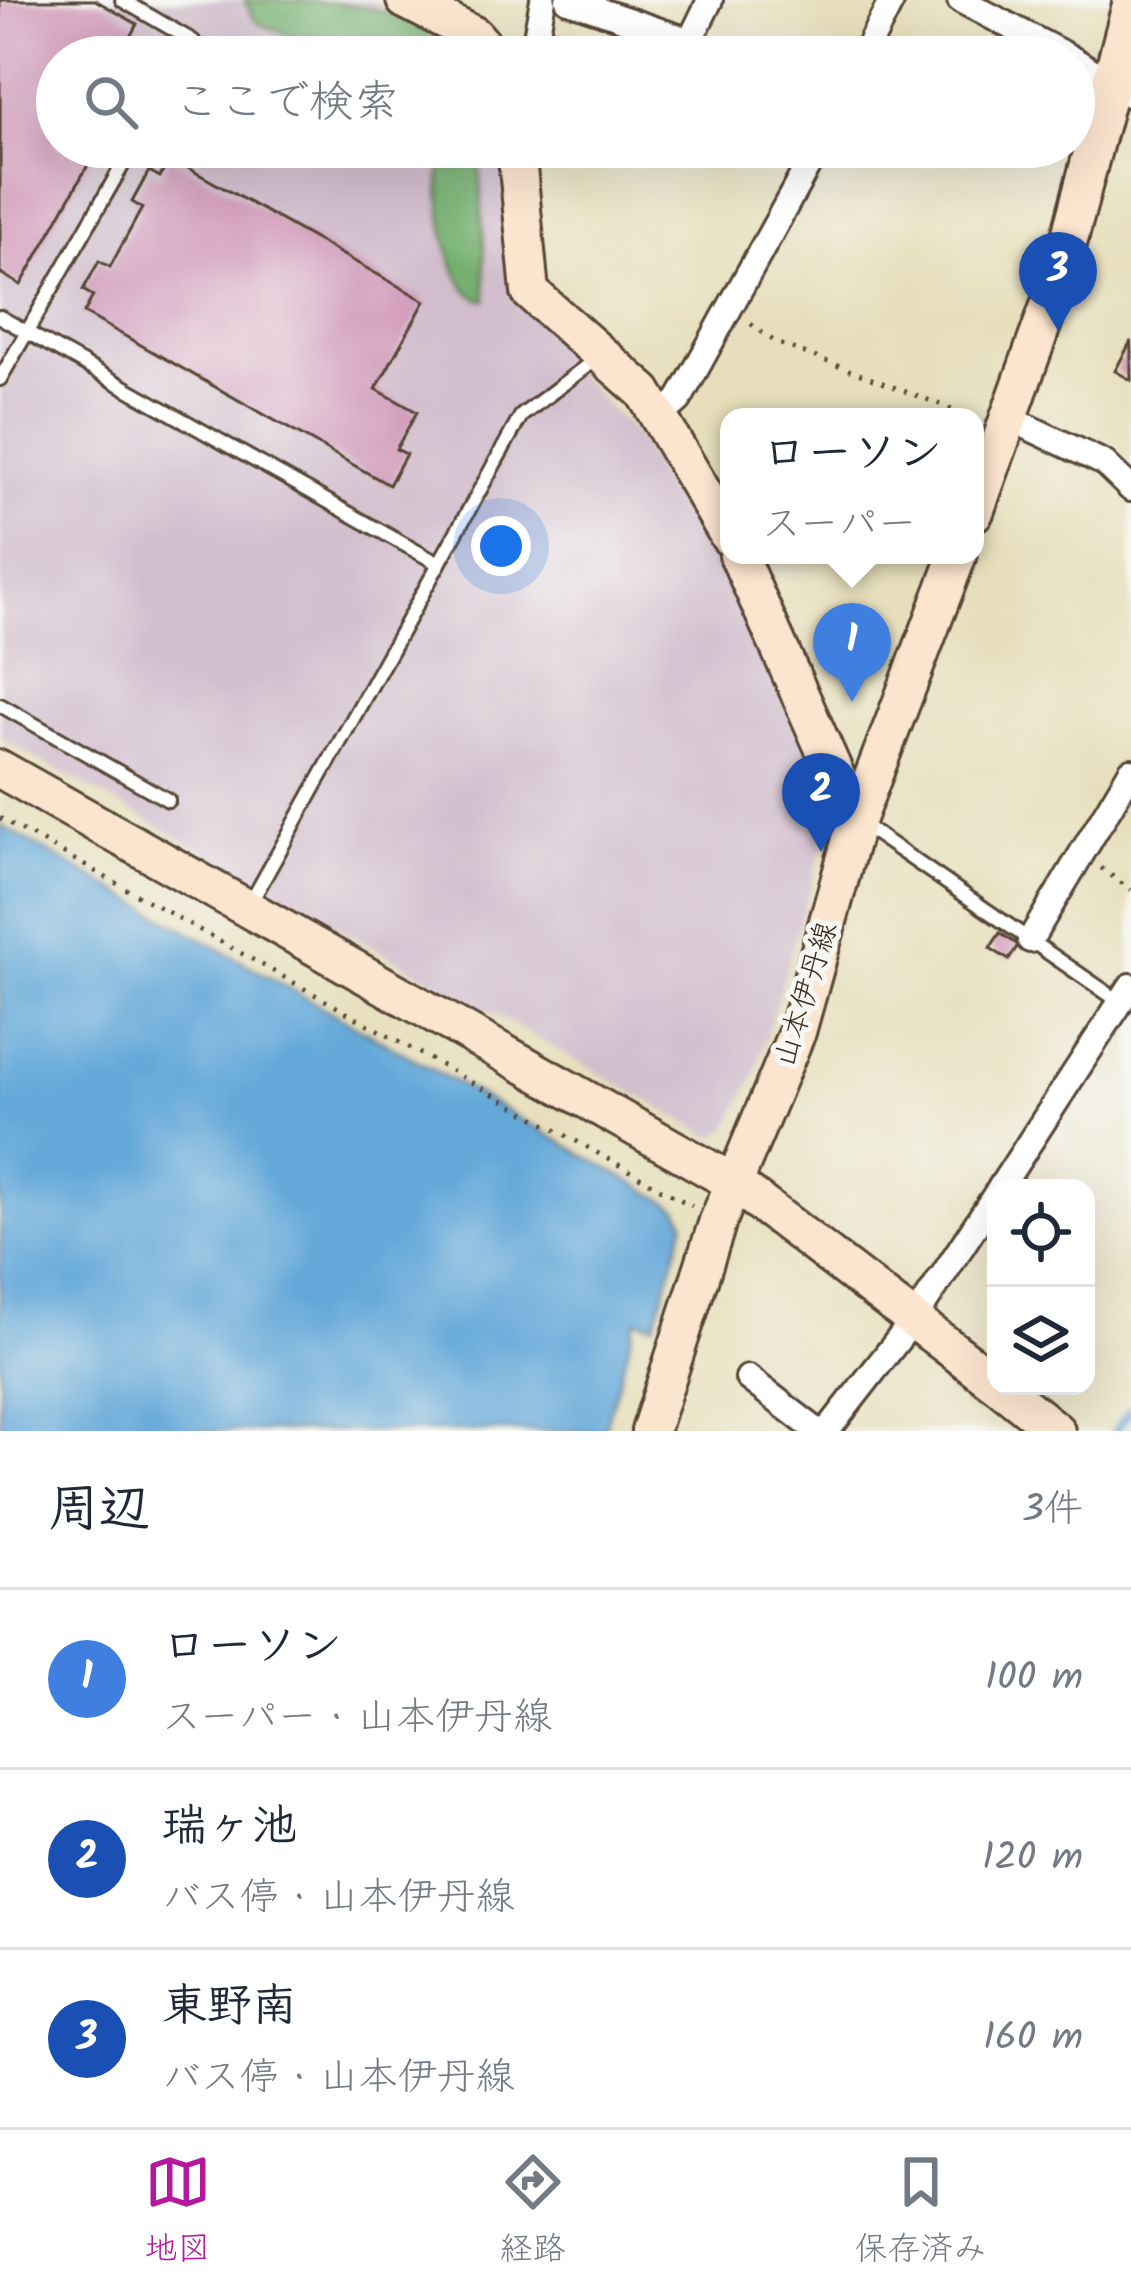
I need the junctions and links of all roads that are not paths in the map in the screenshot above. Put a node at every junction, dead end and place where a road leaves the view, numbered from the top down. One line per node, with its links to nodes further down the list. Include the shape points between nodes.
1 (122, 0): 9 (lane)
2 (405, 0): 10 (street)
3 (543, 0): 11 (street)
4 (568, 0): 12 (street)
5 (710, 0): 13 (street)
6 (892, 0): 14 (street)
7 (960, 0): 15 (street)
8 (1131, 5): 16 (street)
9 (186, 36)
10 (475, 36)
11 (536, 36)
12 (675, 36)
13 (692, 36)
14 (874, 36)
15 (1028, 36)
16 (1120, 90): 17 (street)
17 (1095, 167)
18 (121, 168): 23 (lane)
19 (518, 168): 24 (street, via 530,292)
20 (806, 168): 26 (street, via 679,400)
21 (1095, 168): 27 (street)
22 (0, 317): 23 (lane)
23 (28, 332): 25 (lane); 31 (lane)
24 (600, 356): 26 (street); 31 (lane, via 521,416)
25 (0, 379)
26 (662, 416): 30 (street)
27 (1011, 418): 28 (street); 29 (street, via 1104,463)
28 (984, 488)
29 (1131, 490)
30 (720, 521)
31 (440, 564): 39 (lane)
32 (742, 564): 38 (street)
33 (955, 564): 38 (street, 山本伊丹線)
34 (0, 705): 37 (lane)
35 (0, 769): 39 (street)
36 (1131, 771): 40 (street)
37 (168, 800)
38 (856, 820): 40 (lane); 43 (street, 山本伊丹線, via 797,1032)
39 (248, 909): 43 (street)
40 (1030, 940): 41 (lane)
41 (1125, 994): 42 (street)
42 (1006, 1179)
43 (734, 1183): 45 (street); 49 (street, 山本伊丹線)
44 (987, 1208): 45 (street)
45 (915, 1318): 46 (street); 51 (street)
46 (987, 1375)
47 (748, 1378): 50 (street)
48 (1012, 1395): 52 (street)
49 (650, 1431)
50 (817, 1431)
51 (827, 1431)
52 (1056, 1431)

